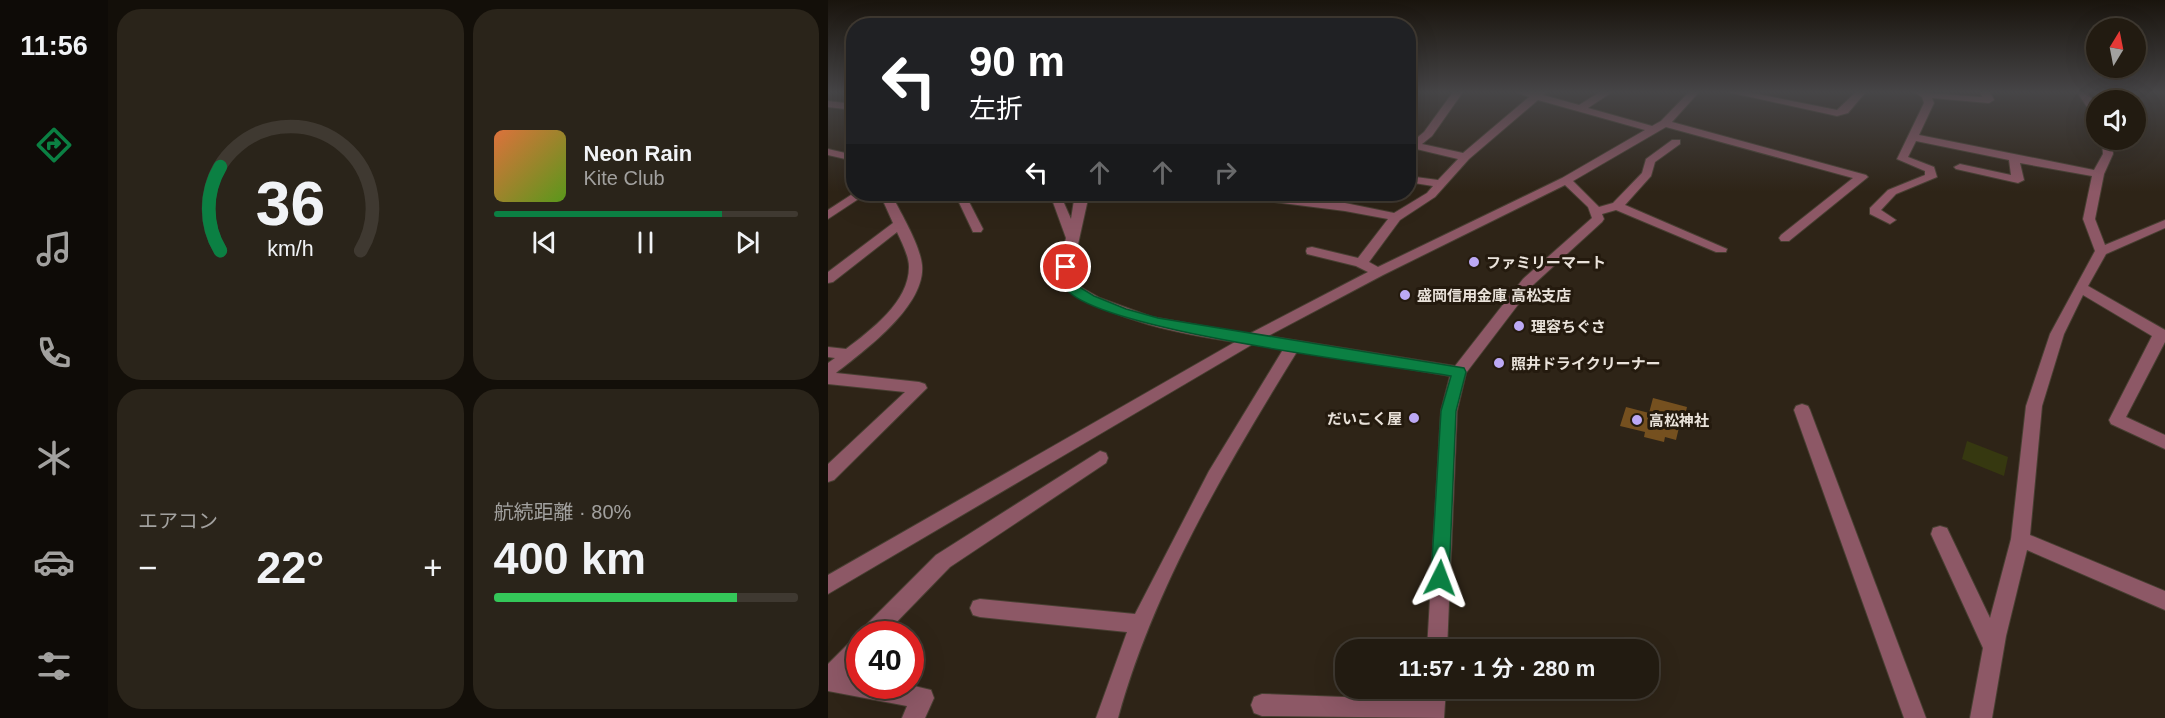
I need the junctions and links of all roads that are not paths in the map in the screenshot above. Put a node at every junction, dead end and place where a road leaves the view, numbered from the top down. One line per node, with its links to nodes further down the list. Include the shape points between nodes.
1 (1434, 126): 6 (street)
2 (1501, 126): 11 (street)
3 (1660, 126): 17 (street); 34 (street, via 1862,177)
4 (1918, 126): 5 (street)
5 (1913, 137): 12 (street); 29 (street, via 1902,159 1930,169 1931,177 1892,192 1874,211)
6 (1416, 141)
7 (1676, 142): 25 (street, via 1650,161 1647,174)
8 (1416, 145): 11 (street)
9 (2108, 150): 15 (street)
10 (833, 153): 13 (street)
11 (1465, 157): 18 (street)
12 (2014, 158): 14 (street, via 2018,180); 15 (street)
13 (828, 162)
14 (1960, 167)
15 (2098, 174): 37 (street, via 2089,219)
16 (1416, 180): 18 (street)
17 (1566, 180): 26 (street); 39 (street)
18 (1440, 184): 28 (street, via 1431,195)
19 (849, 201): 27 (street)
20 (889, 201): 31 (street)
21 (963, 201): 32 (street)
22 (1058, 201): 33 (street)
23 (1082, 201): 33 (street)
24 (1298, 201): 28 (street)
25 (1617, 207): 26 (street); 35 (street)
26 (1595, 212): 48 (street, via 1598,219 1528,282)
27 (828, 215)
28 (1396, 217): 38 (street)
29 (1890, 220)
30 (2165, 224): 37 (street)
31 (899, 225): 40 (street); 46 (street, via 916,265 914,286 885,324)
32 (977, 229)
33 (1072, 238): 43 (street, via 1066,267 1071,287 1089,299 1158,322)
34 (1785, 238)
35 (1721, 249)
36 (1312, 251): 38 (street)
37 (2101, 251): 41 (street)
38 (1361, 263): 39 (street)
39 (1378, 272): 43 (street)
40 (828, 279)
41 (2080, 286): 42 (street); 55 (street, via 2057,334 2034,406)
42 (2162, 336): 51 (street, via 2117,420)
43 (1251, 339): 44 (street); 56 (street)
44 (1294, 345): 48 (street); 60 (street, via 1206,490)
45 (828, 352): 46 (street)
46 (848, 355): 47 (street)
47 (828, 371)
48 (1459, 372): 61 (street, via 1449,411)
49 (828, 378): 53 (street, via 919,388)
50 (1802, 410): 70 (street)
51 (2165, 442)
52 (1100, 458): 59 (street, via 943,561)
53 (828, 475)
54 (1940, 534): 62 (street)
55 (2020, 539): 57 (street); 62 (street)
56 (828, 585)
57 (2165, 602)
58 (980, 608): 60 (street)
59 (884, 621)
60 (1139, 624): 69 (street, via 1116,682)
61 (1438, 639)
62 (1994, 648): 71 (street)
63 (846, 661): 64 (street)
64 (828, 680): 68 (street, via 923,698)
65 (1434, 699): 67 (street)
66 (1262, 705): 67 (street)
67 (1433, 715)
68 (913, 718)
69 (1107, 718)
70 (1915, 718)
71 (1980, 718)

